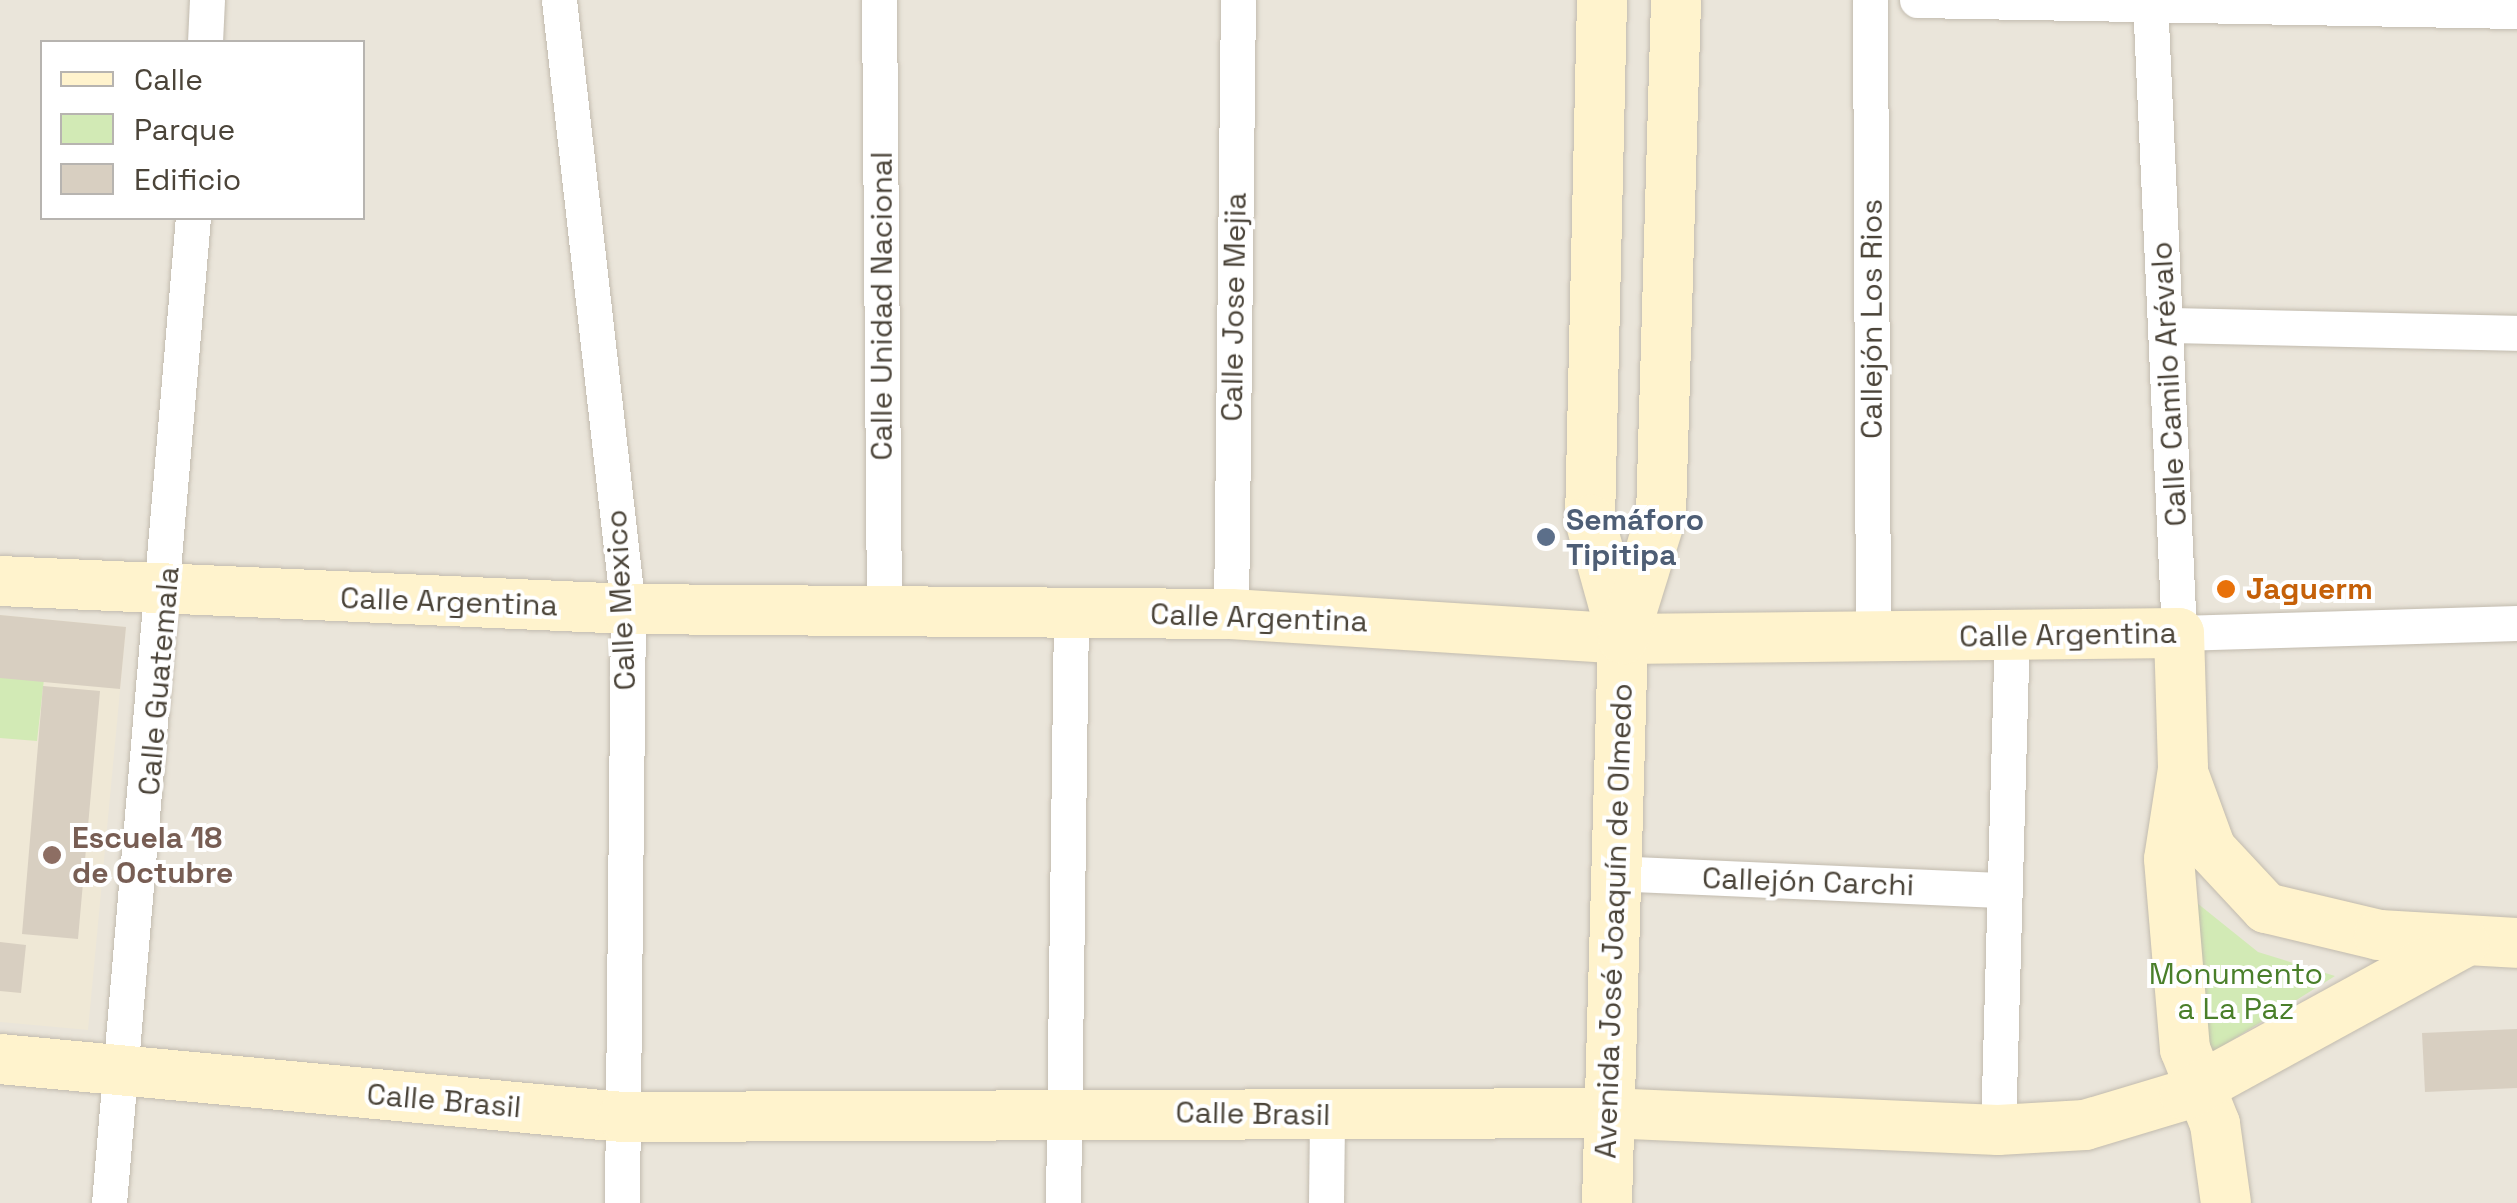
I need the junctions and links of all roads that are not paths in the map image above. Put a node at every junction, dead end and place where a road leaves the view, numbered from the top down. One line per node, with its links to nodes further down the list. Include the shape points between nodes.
1 (208, 0): 11 (street)
2 (559, 0): 17 (street, Calle Mexico)
3 (879, 0): 18 (street, Calle Unidad Nacional)
4 (1238, 0): 20 (street, Calle Jose Mejia)
5 (1602, 0): 25 (main road, Avenida José Joaquín de Olmedo, via 1590,520)
6 (1676, 0): 25 (main road, Avenida José Joaquín de Olmedo, via 1661,516)
7 (1870, 0): 23 (street, Callejón Los Rios)
8 (1917, 0): 9 (street)
9 (2150, 3): 10 (street); 13 (street, Calle Camilo Arévalo)
10 (2517, 11)
11 (204, 40)
12 (192, 220): 16 (street, Calle Guatemala)
13 (2167, 325): 14 (street); 22 (street, Calle Camilo Arévalo)
14 (2517, 334)
15 (0, 581): 16 (main road, Calle Argentina)
16 (167, 590): 17 (main road, Calle Argentina); 31 (street, Calle Guatemala)
17 (628, 610): 18 (main road, Calle Argentina); 36 (street, Calle Mexico)
18 (884, 611): 19 (main road, Calle Argentina)
19 (1070, 612): 20 (main road, Calle Argentina); 33 (street)
20 (1231, 614): 25 (main road, Calle Argentina)
21 (2517, 622): 22 (street, Calle Argentina)
22 (2179, 633): 24 (main road, Calle Argentina); 26 (main road, Calle Camilo Arévalo)
23 (1874, 638): 24 (main road, Calle Argentina); 25 (main road, Calle Argentina)
24 (2012, 638): 28 (street)
25 (1623, 639): 27 (main road, Avenida José Joaquín de Olmedo)
26 (2183, 769): 29 (main road, Calle Camilo Arévalo, via 2210,849 2266,908 2348,930); 32 (main road, Calle Camilo Arévalo, via 2170,859 2184,1050)
27 (1610, 873): 28 (street, Callejón Carchi); 34 (main road, Avenida José Joaquín de Olmedo)
28 (2005, 890): 37 (street)
29 (2491, 942): 32 (main road, Calle Brasil)
30 (0, 1059): 31 (main road, Calle Brasil)
31 (124, 1073): 36 (main road, Calle Brasil); 38 (street, Calle Guatemala)
32 (2202, 1088): 37 (main road, Calle Brasil, via 2085,1125); 43 (main road, Calle Camilo Arévalo)
33 (1064, 1112): 35 (main road, Calle Brasil); 36 (main road, Calle Brasil); 40 (street)
34 (1607, 1113): 35 (main road, Calle Brasil); 37 (main road, Calle Brasil); 42 (main road, Avenida José Joaquín de Olmedo)
35 (1327, 1115): 41 (street)
36 (623, 1117): 39 (street, Calle Mexico)
37 (1998, 1130)
38 (109, 1203)
39 (622, 1203)
40 (1063, 1203)
41 (1326, 1203)
42 (1607, 1203)
43 (2226, 1203)

